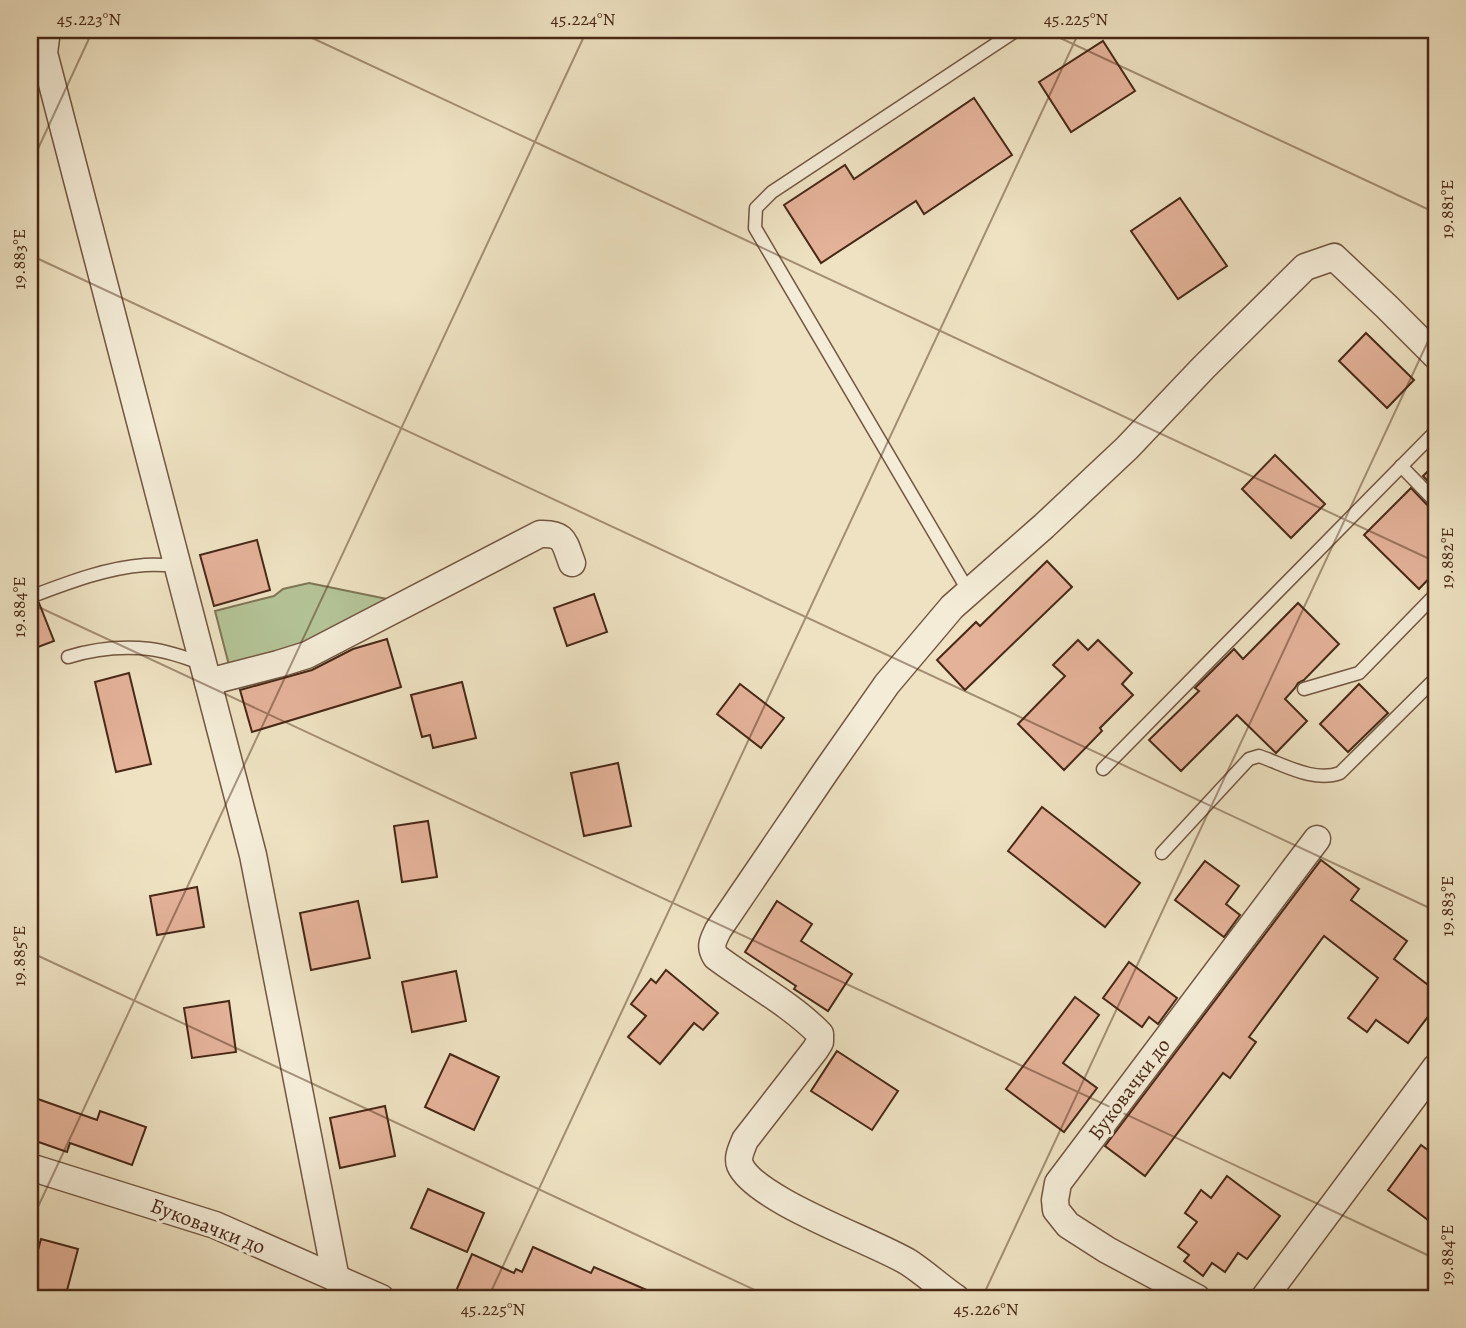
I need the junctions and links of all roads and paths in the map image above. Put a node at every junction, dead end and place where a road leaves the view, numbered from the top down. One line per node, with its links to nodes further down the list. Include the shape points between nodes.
1 (1017, 30): 9 (lane, via 772,192 756,208 755,228)
2 (40, 47): 8 (street)
3 (1436, 356): 9 (street, via 1334,257 1305,267 1127,448)
4 (1436, 431): 5 (lane)
5 (1401, 466): 6 (lane); 16 (lane)
6 (1436, 502)
7 (572, 563): 13 (street, via 563,540 540,534 307,655)
8 (178, 566): 11 (lane, via 111,570); 13 (street)
9 (969, 592): 23 (street, via 887,684 718,930 712,950 820,1034 815,1050 745,1140 739,1163 745,1172 762,1189 908,1263)
10 (1436, 594): 15 (lane, via 1359,673)
11 (30, 597)
12 (68, 657): 13 (lane, via 87,651 151,649 183,656)
13 (206, 673): 21 (street, via 253,855)
14 (1436, 678): 18 (lane, via 1340,774 1306,774 1259,755 1250,759)
15 (1304, 689)
16 (1103, 769)
17 (1317, 839): 24 (street, Буковачки до, via 1058,1183 1056,1210 1068,1225)
18 (1162, 853)
19 (1436, 1067): 25 (street)
20 (30, 1167): 21 (street, Буковачки до, via 215,1225)
21 (336, 1279): 22 (street, Буковачки до)
22 (381, 1298)
23 (956, 1298)
24 (1198, 1298)
25 (1264, 1298)

